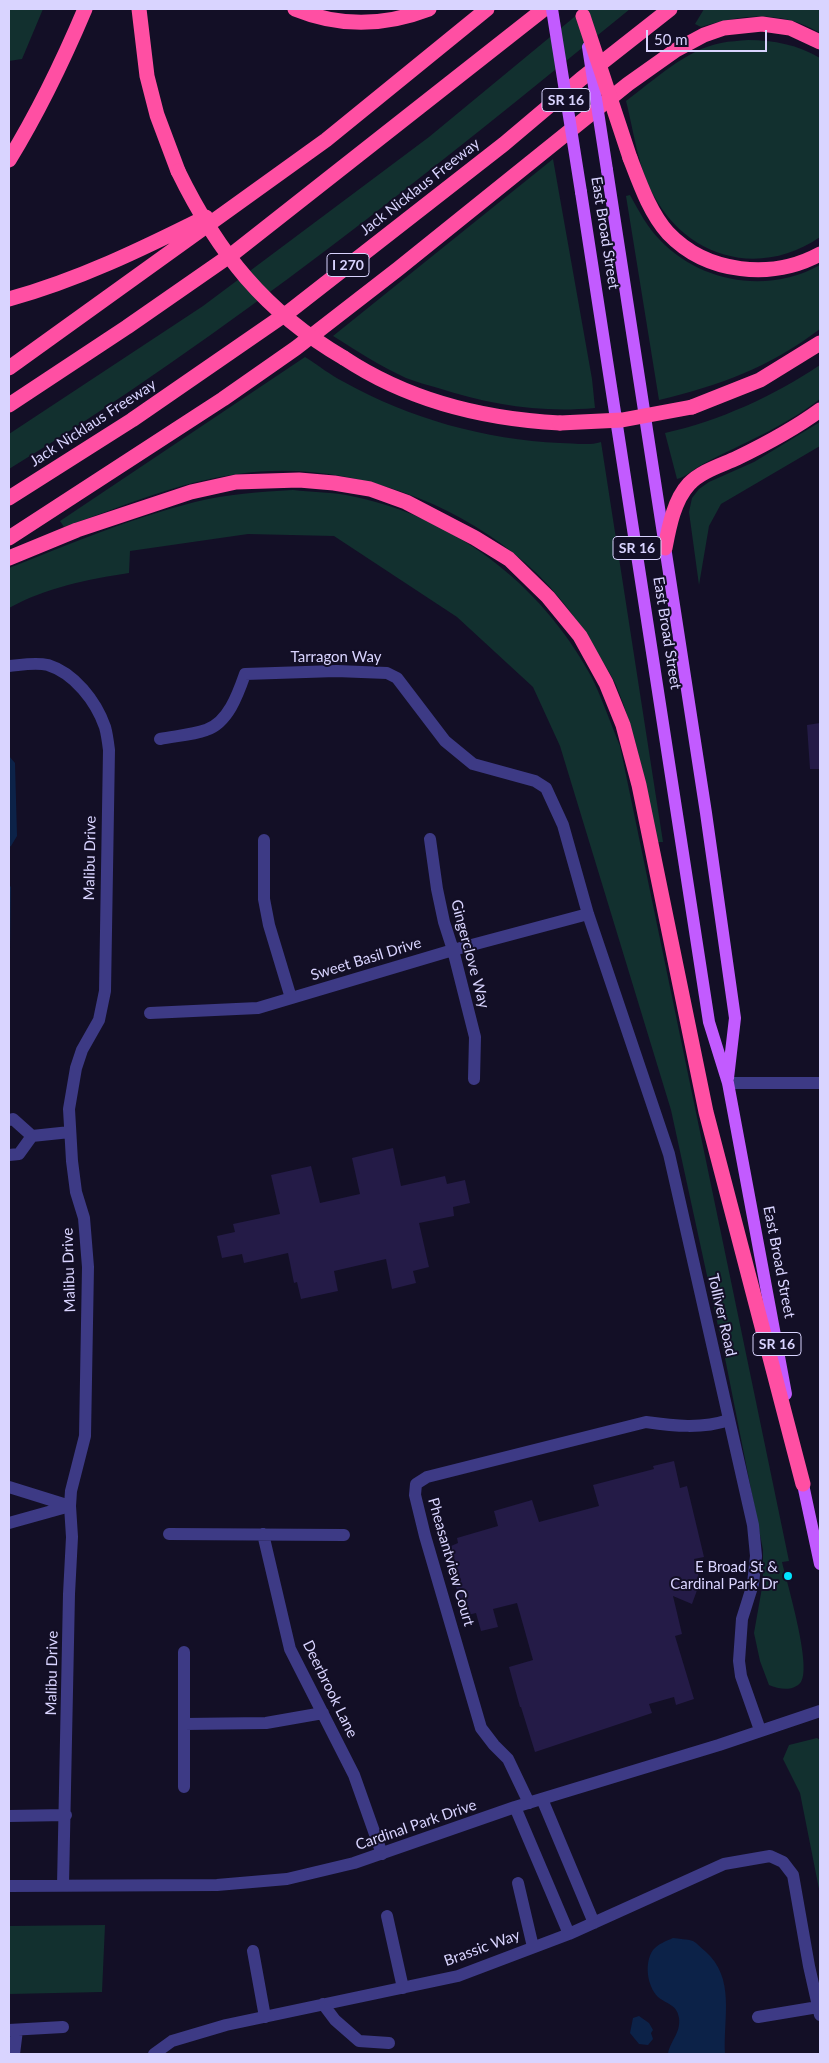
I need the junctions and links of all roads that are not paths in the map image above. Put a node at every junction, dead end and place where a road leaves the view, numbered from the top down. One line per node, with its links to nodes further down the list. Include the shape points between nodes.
1 (85, 9): 11 (highway, via 64,59)
2 (139, 9): 15 (highway, bridge, via 147,76 156,115 178,171 218,243 246,278 291,323 363,370 403,390 466,411 517,420 560,423 622,420 692,407 760,380)
3 (295, 9): 4 (highway, via 340,22 362,23 390,20)
4 (429, 9)
5 (487, 9): 12 (highway, via 326,140)
6 (544, 9): 17 (highway, via 235,252)
7 (552, 9): 32 (main road, East Broad Street / SR 16, bridge, via 708,1022)
8 (670, 9): 19 (highway, Jack Nicklaus Freeway / I 270, via 290,311 124,425)
9 (583, 13): 13 (highway, bridge, via 630,158 652,209 668,233 689,250 714,263 744,270 774,270); 21 (main road, East Broad Street / SR 16, bridge)
10 (820, 42): 20 (highway, via 790,28 762,24 724,28 704,34 676,50 628,84 296,348)
11 (9, 160)
12 (248, 196): 14 (highway, via 125,257); 16 (highway)
13 (820, 254)
14 (9, 299)
15 (820, 343)
16 (9, 368)
17 (9, 404)
18 (820, 410): 21 (highway, via 804,422 689,484 670,521)
19 (9, 498)
20 (9, 538)
21 (665, 548): 32 (main road, East Broad Street / SR 16, via 735,1018)
22 (9, 558): 39 (highway, via 77,530 191,492 236,482 300,480 370,489 406,502 509,559 548,597 580,636 606,682 623,725 639,785 706,1112)
23 (9, 666): 35 (street, Malibu Drive, via 37,664 68,674 95,708 105,727 109,750 105,991 99,1020 76,1068 68,1109)
24 (160, 739): 27 (street, Tarragon Way, via 208,730 225,716 245,674 387,672 397,678 445,741 473,764 535,781 546,788 563,825)
25 (430, 838): 28 (street, Gingerclove Way, via 437,889)
26 (264, 840): 29 (street, via 264,899)
27 (588, 914): 28 (street, Sweet Basil Drive); 38 (street, Tolliver Road, via 669,1154)
28 (453, 950): 29 (street, Sweet Basil Drive); 31 (street, Gingerclove Way, via 475,1037)
29 (291, 998): 30 (street, Sweet Basil Drive, via 258,1008)
30 (150, 1012)
31 (474, 1079)
32 (728, 1083): 33 (street); 39 (main road, East Broad Street / SR 16)
33 (820, 1083)
34 (9, 1120): 36 (street, via 13,1119)
35 (70, 1132): 36 (street); 41 (street, Malibu Drive, via 76,1192 84,1218 88,1267 85,1436)
36 (32, 1136): 37 (street, via 20,1154)
37 (9, 1155)
38 (729, 1420): 51 (street, Tolliver Road, via 753,1525 756,1556 742,1619 739,1661); 54 (street, Pheasantview Court, via 715,1425 677,1427 646,1422 427,1477 416,1484 415,1495 425,1536 481,1728 508,1759)
39 (803, 1484): 46 (main road, East Broad Street / SR 16)
40 (9, 1487): 41 (street)
41 (70, 1506): 42 (street); 56 (street, Malibu Drive)
42 (9, 1523)
43 (169, 1534): 44 (street)
44 (263, 1534): 45 (street); 49 (street, Deerbrook Lane, via 290,1648)
45 (344, 1535)
46 (820, 1564)
47 (184, 1652): 50 (street)
48 (820, 1711): 51 (street, Cardinal Park Drive)
49 (324, 1713): 50 (street, via 266,1723); 58 (street, Deerbrook Lane, via 354,1775)
50 (184, 1724): 52 (street)
51 (760, 1730): 53 (street, Cardinal Park Drive)
52 (184, 1787)
53 (542, 1799): 54 (street, Cardinal Park Drive); 63 (street)
54 (529, 1803): 55 (street, Cardinal Park Drive)
55 (515, 1807): 58 (street, Cardinal Park Drive); 64 (street)
56 (66, 1815): 57 (street); 60 (street, Malibu Drive)
57 (9, 1816)
58 (382, 1854): 60 (street, Cardinal Park Drive, via 354,1864 287,1879 217,1884)
59 (518, 1883): 65 (street)
60 (63, 1885): 61 (street, Cardinal Park Drive)
61 (9, 1886)
62 (387, 1916): 67 (street)
63 (594, 1923): 64 (street, Brassic Way); 69 (street, Brassic Way, via 724,1864 770,1856 784,1862 793,1875)
64 (569, 1934): 65 (street, Brassic Way)
65 (534, 1947): 67 (street, Brassic Way, via 458,1976)
66 (253, 1951): 70 (street)
67 (403, 1988): 68 (street, Brassic Way)
68 (323, 2004): 70 (street, Brassic Way); 74 (street, via 359,2042)
69 (819, 2011): 71 (street)
70 (265, 2016): 76 (street, Brassic Way, via 172,2041)
71 (758, 2017)
72 (63, 2026): 73 (street)
73 (13, 2030): 75 (street)
74 (389, 2043)
75 (14, 2054)
76 (154, 2054)

